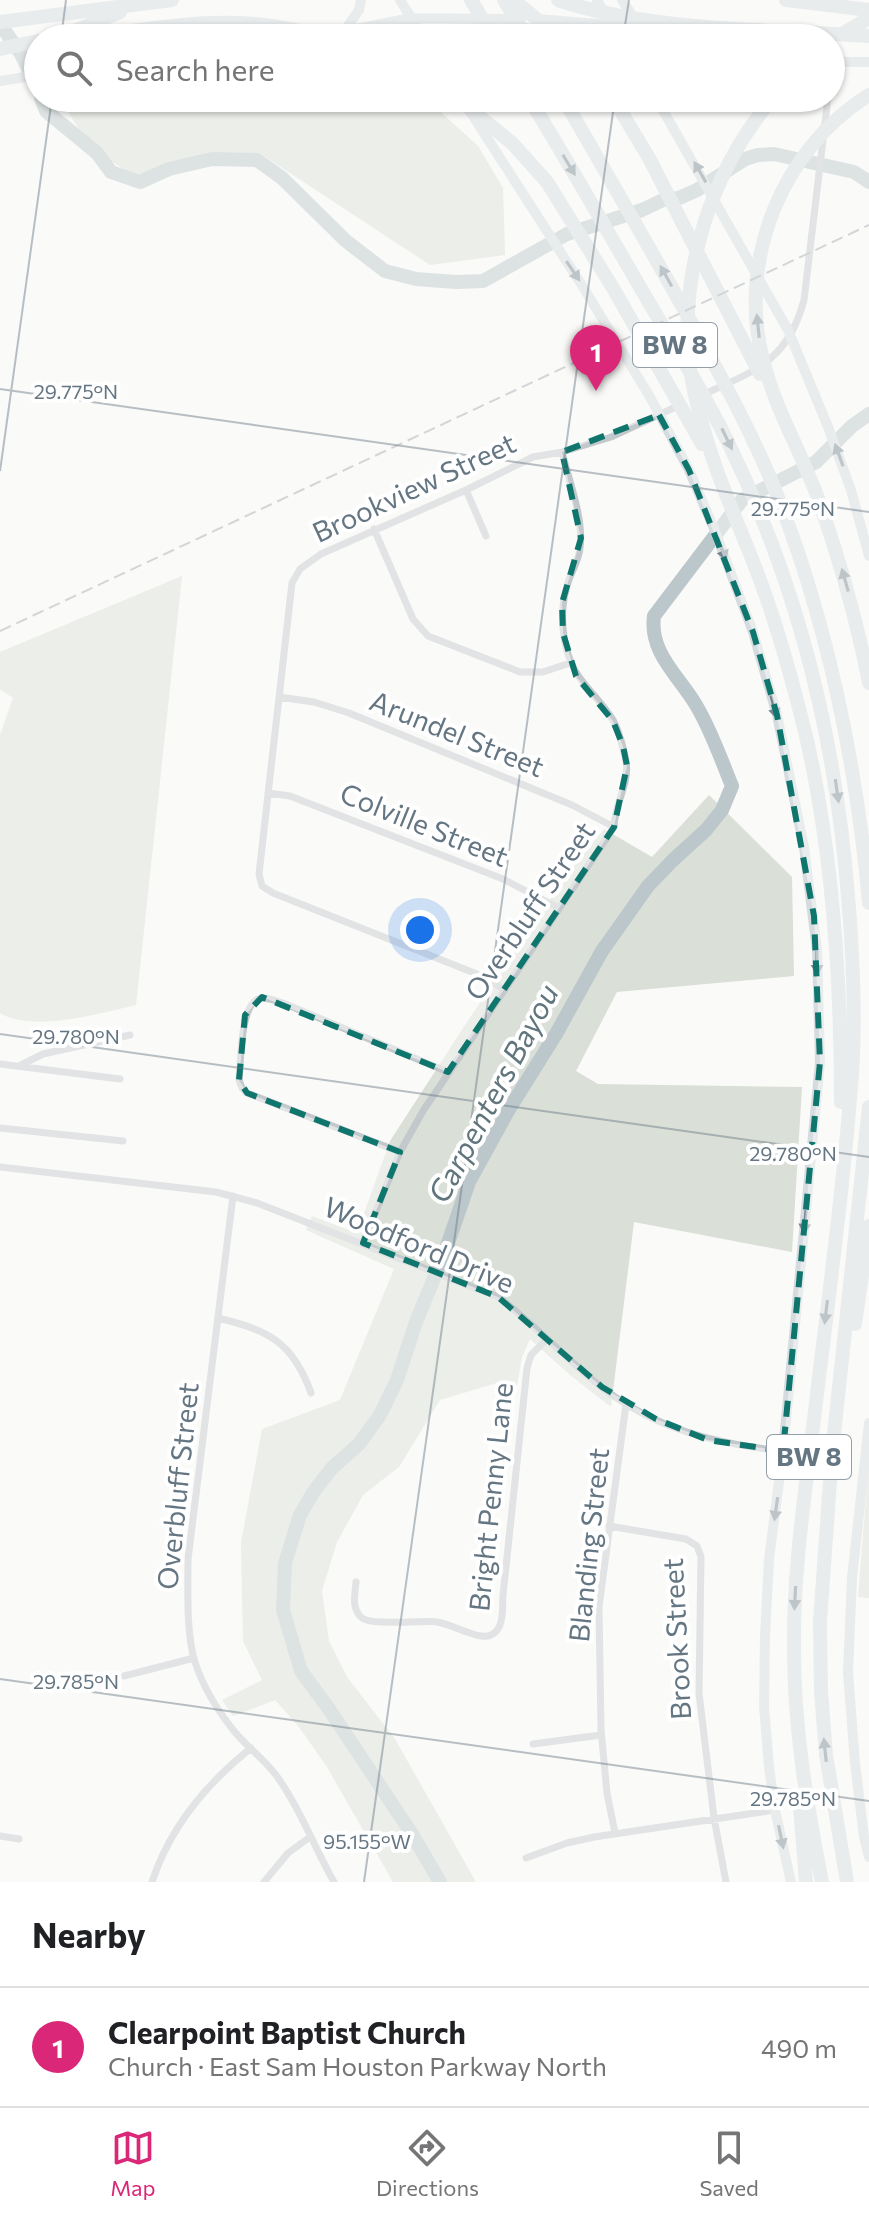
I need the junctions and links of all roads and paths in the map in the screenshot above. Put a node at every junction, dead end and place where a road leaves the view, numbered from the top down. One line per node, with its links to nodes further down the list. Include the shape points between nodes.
1 (141, 0): 18 (highway)
2 (172, 0): 17 (highway)
3 (361, 0): 21 (main road)
4 (400, 0): 14 (main road)
5 (471, 0): 24 (highway)
6 (504, 0): 25 (highway)
7 (513, 0): 26 (highway)
8 (558, 0): 30 (highway, via 635,19)
9 (580, 0): 16 (main road)
10 (597, 0): 28 (main road)
11 (622, 0): 29 (main road)
12 (786, 0): 13 (highway)
13 (869, 10)
14 (411, 18): 16 (main road); 22 (main road); 23 (main road)
15 (869, 18): 31 (highway)
16 (561, 20): 27 (main road)
17 (0, 22)
18 (92, 24)
19 (215, 24): 20 (highway)
20 (241, 24)
21 (351, 24)
22 (380, 24)
23 (415, 24)
24 (486, 24)
25 (519, 24)
26 (543, 24)
27 (601, 24)
28 (610, 24)
29 (642, 24)
30 (688, 24)
31 (845, 33)
32 (845, 34): 33 (highway)
33 (869, 36)
34 (24, 45): 35 (highway)
35 (0, 49)
36 (869, 62): 37 (main road)
37 (846, 63): 38 (main road)
38 (869, 68)
39 (24, 77): 40 (main road)
40 (3, 81)
41 (869, 95): 50 (highway, one-way to 41, via 758,336 757,283 764,241 777,201 806,151 838,117)
42 (468, 112): 84 (main road, BW 8, one-way to 84, via 583,287 689,470 753,632 777,715 809,882 820,1062)
43 (476, 112): 52 (highway, via 547,182)
44 (537, 112): 76 (highway, BW 8, one-way to 76, via 717,420 763,520 811,669 835,778 851,925 854,1024)
45 (571, 112): 62 (highway, BW 8, one-way to 45, via 849,750 784,513 742,417)
46 (621, 112): 50 (highway)
47 (664, 112): 56 (main road, one-way to 47, via 851,490 788,330)
48 (763, 112): 52 (highway, via 717,188 690,287 691,372)
49 (826, 112): 51 (street, Brookview Street, via 804,300 791,335 776,355 738,379 611,437)
50 (788, 427): 58 (highway, one-way to 50, via 841,567)
51 (562, 452): 53 (street, Brookview Street, via 533,457); 57 (street, Overbluff Street, via 581,538 562,603)
52 (718, 474): 76 (highway, via 774,618 817,791 836,956)
53 (466, 490): 54 (street, Brookview Street); 55 (street)
54 (374, 529): 57 (street, via 413,619 428,636 520,672 543,672); 59 (street, Brookview Street, via 313,558 295,576)
55 (486, 536)
56 (869, 556)
57 (570, 663): 61 (street, Overbluff Street, via 613,721 623,746 627,766)
58 (869, 683)
59 (279, 697): 60 (street, Brookview Street); 61 (street, Arundel Street, via 349,713)
60 (268, 793): 63 (street, Colville Street, via 290,796 503,879); 64 (street, Brookview Street, via 262,886 487,978)
61 (614, 827): 63 (street, Overbluff Street)
62 (869, 903)
63 (559, 908): 64 (street, Overbluff Street)
64 (504, 990): 68 (street, Overbluff Street)
65 (130, 1035): 67 (street, via 43,1054)
66 (0, 1064): 67 (street)
67 (19, 1066): 69 (street)
68 (448, 1072): 73 (street, Overbluff Street); 73 (street, via 262,997 245,1015 239,1080 247,1093)
69 (120, 1079)
70 (869, 1107): 87 (highway, BW 8)
71 (0, 1128): 72 (street)
72 (123, 1141)
73 (400, 1152): 78 (street, Overbluff Street)
74 (0, 1167): 75 (street, Woodford Drive)
75 (233, 1196): 78 (street, Woodford Drive); 79 (street, Overbluff Street)
76 (839, 1206): 90 (highway, BW 8, one-way to 90, via 796,1570)
77 (869, 1226): 87 (highway)
78 (363, 1243): 80 (street, Woodford Drive, via 498,1297)
79 (218, 1318): 81 (street, via 276,1340 301,1367); 88 (street, Overbluff Street, via 188,1559)
80 (547, 1339): 82 (street, Woodford Drive); 86 (street, Bright Penny Lane, via 531,1355 527,1368 499,1628 480,1637 438,1622 364,1619 354,1605)
81 (311, 1393)
82 (626, 1404): 84 (street, Woodford Drive, via 708,1440); 85 (street, Blanding Street)
83 (869, 1423): 100 (main road, BW 8, via 848,1672)
84 (783, 1451): 94 (main road, BW 8, one-way to 94, via 765,1635 764,1707)
85 (609, 1526): 91 (street, Blanding Street, via 599,1607); 95 (street, Brook Street, via 686,1539 701,1557 699,1693)
86 (356, 1582)
87 (822, 1586): 109 (highway, BW 8, one-way to 87, via 823,1725)
88 (194, 1658): 89 (street); 93 (street, Overbluff Street, via 218,1710)
89 (124, 1676)
90 (796, 1709): 107 (highway); 108 (highway, BW 8)
91 (601, 1735): 92 (street); 96 (street, Blanding Street)
92 (533, 1744)
93 (251, 1748): 98 (street, Overbluff Street, via 290,1796); 102 (street, via 197,1799 170,1840)
94 (775, 1810): 95 (street); 106 (main road, BW 8, one-way to 106)
95 (714, 1818): 96 (street); 105 (street, Brook Street)
96 (615, 1833): 101 (street)
97 (0, 1836): 99 (street)
98 (310, 1837): 103 (street); 104 (street, Overbluff Street)
99 (19, 1839)
100 (869, 1857)
101 (526, 1858)
102 (152, 1882)
103 (264, 1882)
104 (334, 1882)
105 (726, 1882)
106 (791, 1882)
107 (806, 1882)
108 (822, 1882)
109 (847, 1882)

